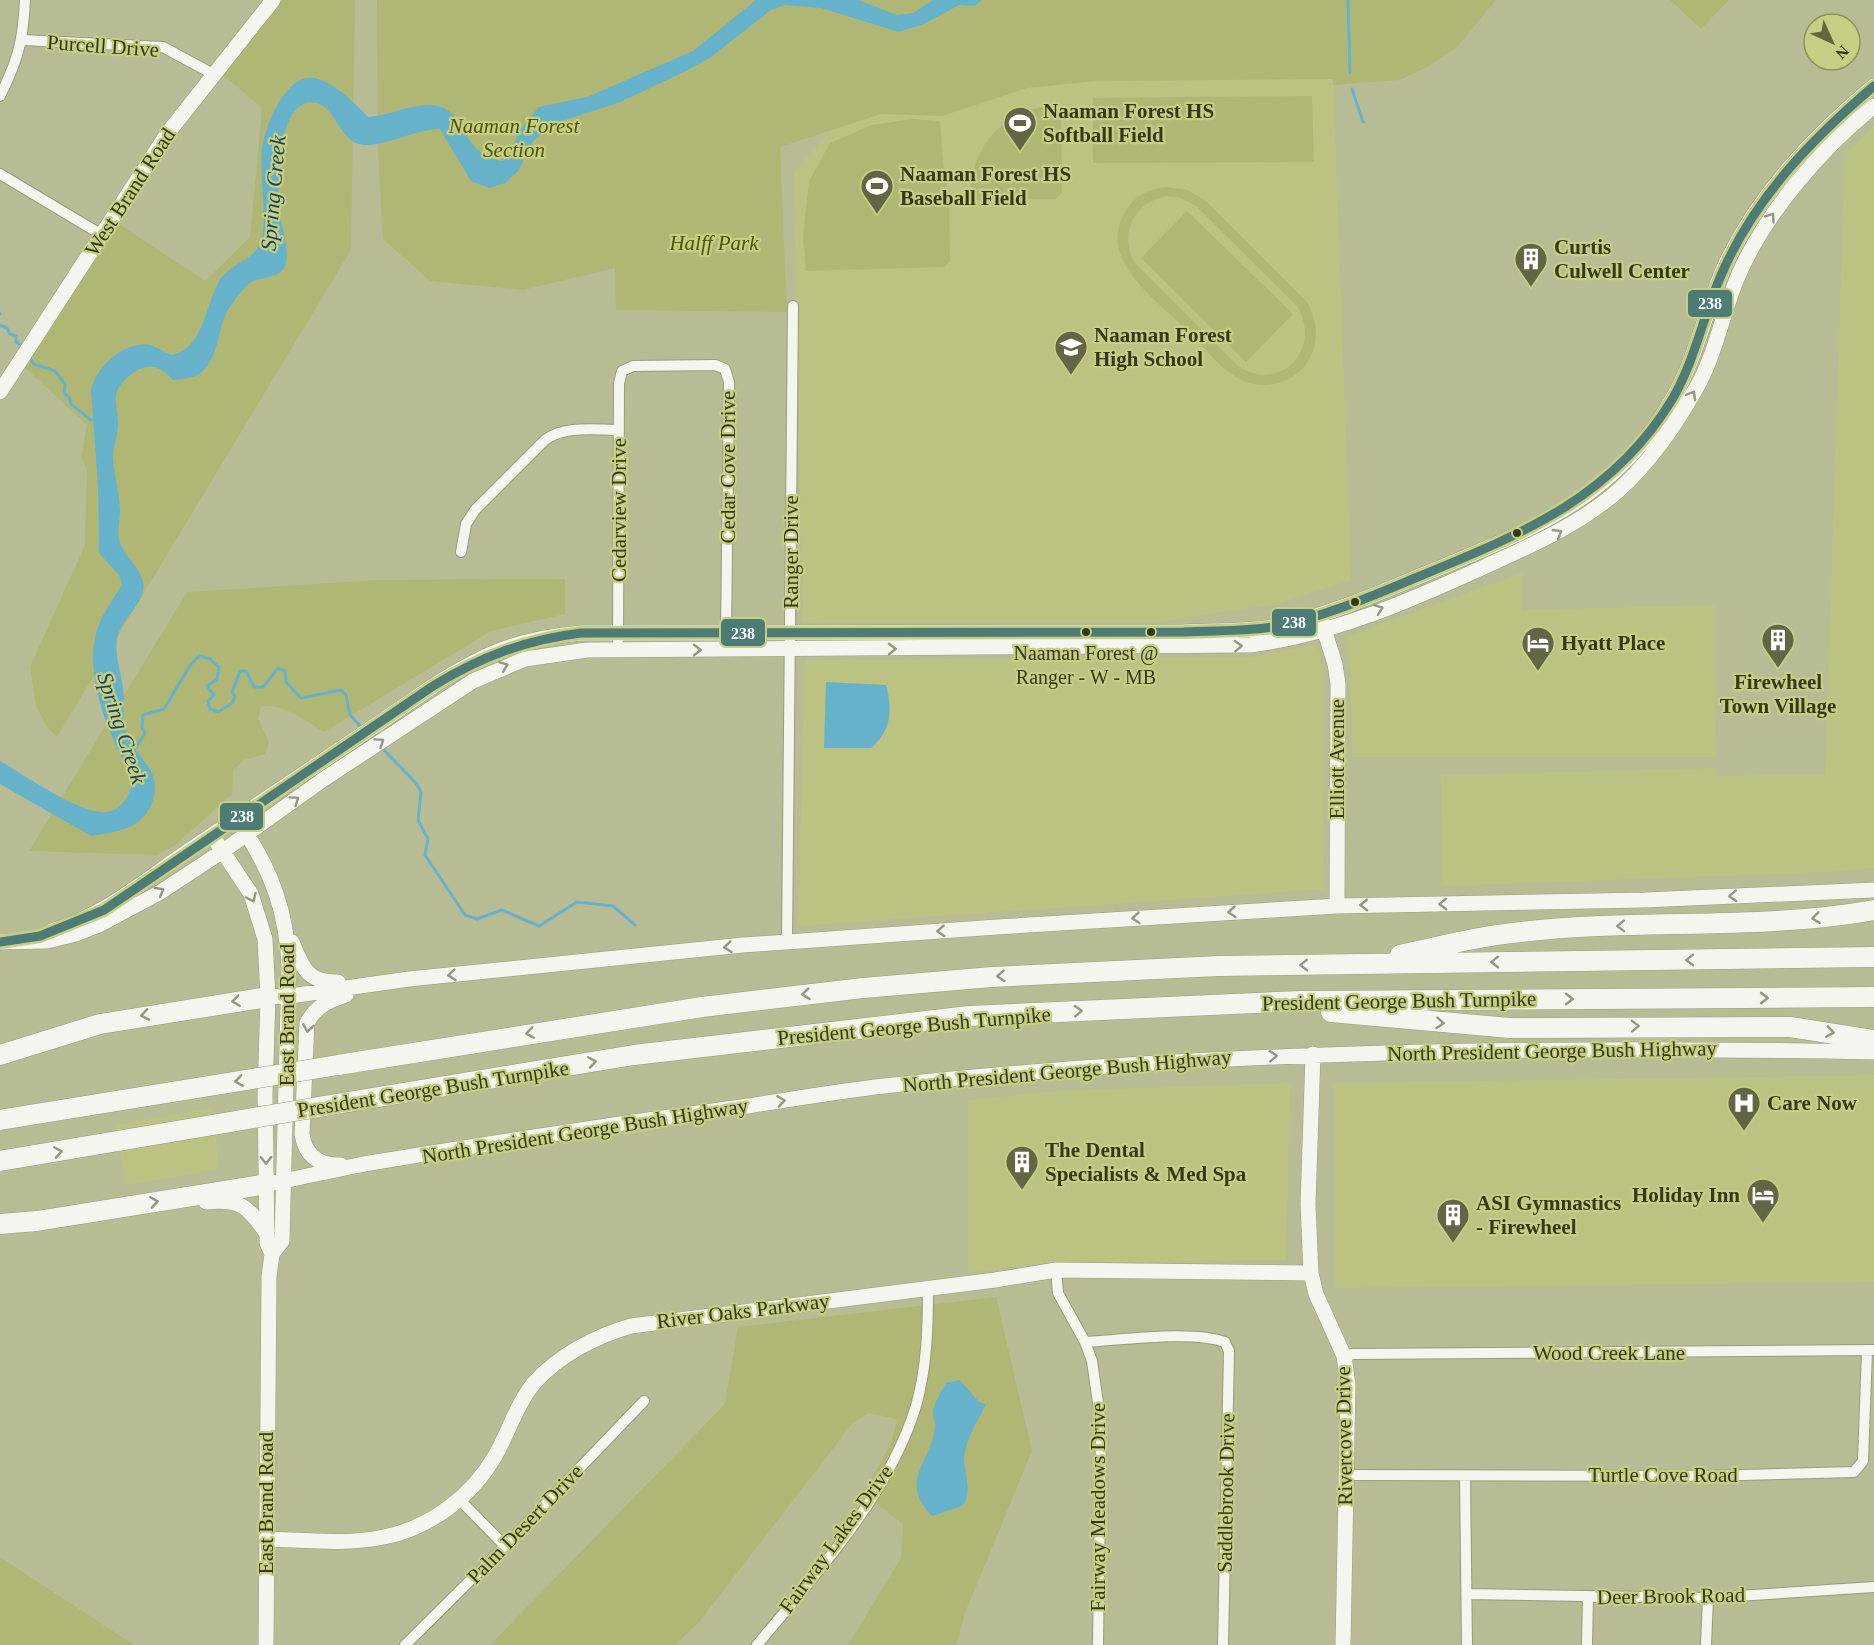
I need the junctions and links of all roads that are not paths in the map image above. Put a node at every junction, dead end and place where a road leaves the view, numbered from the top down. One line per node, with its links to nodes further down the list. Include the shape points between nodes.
1 (25, 0): 3 (street)
2 (273, 0): 4 (main road, West Brand Road)
3 (23, 40): 4 (street, Purcell Drive, via 163,47); 6 (street)
4 (213, 74): 11 (main road, West Brand Road, via 167,134)
5 (1874, 86): 8 (main road)
6 (0, 96)
7 (1874, 106): 9 (main road)
8 (1838, 117): 9 (main road); 17 (main road, via 1779,180 1748,224 1722,273 1673,398 1627,459 1592,492 1565,510 1530,530)
9 (1850, 129): 18 (main road, one-way to 9, via 1552,536 1603,503 1639,470 1672,428 1699,383 1755,240 1792,190)
10 (0, 174): 11 (street)
11 (102, 235): 14 (main road, West Brand Road)
12 (793, 306): 22 (street, Ranger Drive)
13 (622, 371): 15 (street, Cedarview Drive); 21 (street, Cedar Cove Drive, via 633,366 715,365 725,369 729,382)
14 (0, 392)
15 (619, 430): 16 (street, via 565,430 545,440 475,510 466,524); 20 (street, Cedarview Drive)
16 (461, 552)
17 (1463, 558): 18 (main road); 19 (main road)
18 (1447, 585): 19 (main road, one-way to 18)
19 (1322, 623): 22 (main road, via 1250,645 1181,639); 32 (main road, Elliott Avenue, via 1338,684)
20 (619, 634): 21 (main road); 23 (street, Cedarview Drive); 24 (main road, via 540,637 518,642)
21 (726, 634): 22 (main road)
22 (791, 642): 23 (main road, one-way to 22); 36 (street, Ranger Drive)
23 (618, 650): 25 (main road, one-way to 23, via 543,655)
24 (464, 666): 25 (main road); 26 (main road, via 407,704)
25 (473, 681): 26 (main road, one-way to 25)
26 (338, 761): 27 (main road); 28 (main road, one-way to 26)
27 (237, 820): 28 (main road, East Brand Road); 29 (main road)
28 (247, 834): 30 (main road); 34 (main road, East Brand Road, via 273,882)
29 (212, 836): 30 (main road, East Brand Road); 35 (main road, via 104,910 63,928)
30 (223, 851): 35 (main road, one-way to 30, via 46,942 101,924); 41 (main road, East Brand Road, one-way to 41, via 242,877 257,910 265,939)
31 (1874, 890): 32 (main road, one-way to 32, via 1645,900)
32 (1337, 906): 36 (main road, one-way to 36)
33 (1874, 910): 38 (highway, one-way to 38, via 1796,921 1521,932)
34 (288, 933): 39 (main road, via 306,971 323,983 401,975); 40 (main road, East Brand Road)
35 (7, 942)
36 (787, 942): 39 (main road, one-way to 39)
37 (1874, 957): 38 (highway, President George Bush Turnpike, one-way to 38)
38 (1363, 964): 48 (highway, President George Bush Turnpike, one-way to 48, bridge, via 1122,969 885,986 670,1011)
39 (409, 979): 40 (main road); 50 (main road, one-way to 50, via 398,986 325,1002 313,1010 307,1023 304,1148 324,1164)
40 (290, 996): 41 (main road); 51 (main road, East Brand Road)
41 (268, 997): 46 (highway, one-way to 46, via 100,1024); 51 (main road, East Brand Road, one-way to 51, via 265,1094)
42 (1874, 997): 43 (highway, President George Bush Turnpike, one-way to 42)
43 (1300, 1001): 44 (highway, one-way to 44, via 1329,1012 1488,1026 1790,1027); 49 (highway, President George Bush Turnpike, one-way to 43, bridge, via 634,1055 969,1016)
44 (1874, 1040)
45 (1874, 1052): 47 (main road, North President George Bush Highway, via 1711,1048)
46 (0, 1054)
47 (1313, 1054): 50 (main road, North President George Bush Highway, one-way to 47, via 881,1086 1157,1062); 57 (main road, Rivercove Drive, via 1308,1204)
48 (0, 1120)
49 (0, 1161)
50 (370, 1163): 51 (main road, North President George Bush Highway)
51 (275, 1182): 52 (highway); 54 (main road, East Brand Road); 55 (main road, East Brand Road, via 282,1241)
52 (183, 1198): 53 (highway, one-way to 52); 54 (main road, via 240,1203 252,1212)
53 (0, 1224)
54 (267, 1234): 55 (main road, East Brand Road)
55 (272, 1254): 66 (main road, East Brand Road)
56 (1056, 1270): 57 (main road, River Oaks Parkway); 58 (main road, River Oaks Parkway); 59 (street, Fairway Meadows Drive, via 1062,1302)
57 (1311, 1273): 61 (main road, Rivercove Drive, via 1316,1294)
58 (927, 1287): 65 (main road, River Oaks Parkway, via 641,1324 608,1332 566,1356 534,1383 496,1454); 74 (street, Fairway Lakes Drive, via 924,1366 903,1443 861,1513)
59 (1085, 1342): 75 (street, Fairway Meadows Drive, via 1092,1361 1101,1424); 76 (street, Saddlebrook Drive, via 1175,1337 1216,1338 1225,1342 1229,1351)
60 (1870, 1350): 61 (street, Wood Creek Lane); 64 (street, Turtle Cove Road, via 1863,1461 1854,1472)
61 (1344, 1356): 63 (main road, Rivercove Drive)
62 (644, 1401): 67 (street, Palm Desert Drive)
63 (1346, 1475): 64 (street, Turtle Cove Road); 77 (main road, Rivercove Drive)
64 (1465, 1477): 69 (street)
65 (459, 1500): 66 (main road, River Oaks Parkway, via 436,1516 385,1537 352,1541); 67 (street)
66 (266, 1539): 72 (main road, East Brand Road)
67 (505, 1546): 73 (street, Palm Desert Drive)
68 (1874, 1587): 71 (street, Deer Brook Road)
69 (1468, 1594): 70 (street, Deer Brook Road); 78 (street)
70 (1588, 1597): 71 (street, Deer Brook Road); 79 (street)
71 (1707, 1598): 80 (street)
72 (266, 1645)
73 (405, 1645)
74 (757, 1645)
75 (1098, 1645)
76 (1223, 1645)
77 (1343, 1645)
78 (1467, 1645)
79 (1587, 1645)
80 (1706, 1645)

